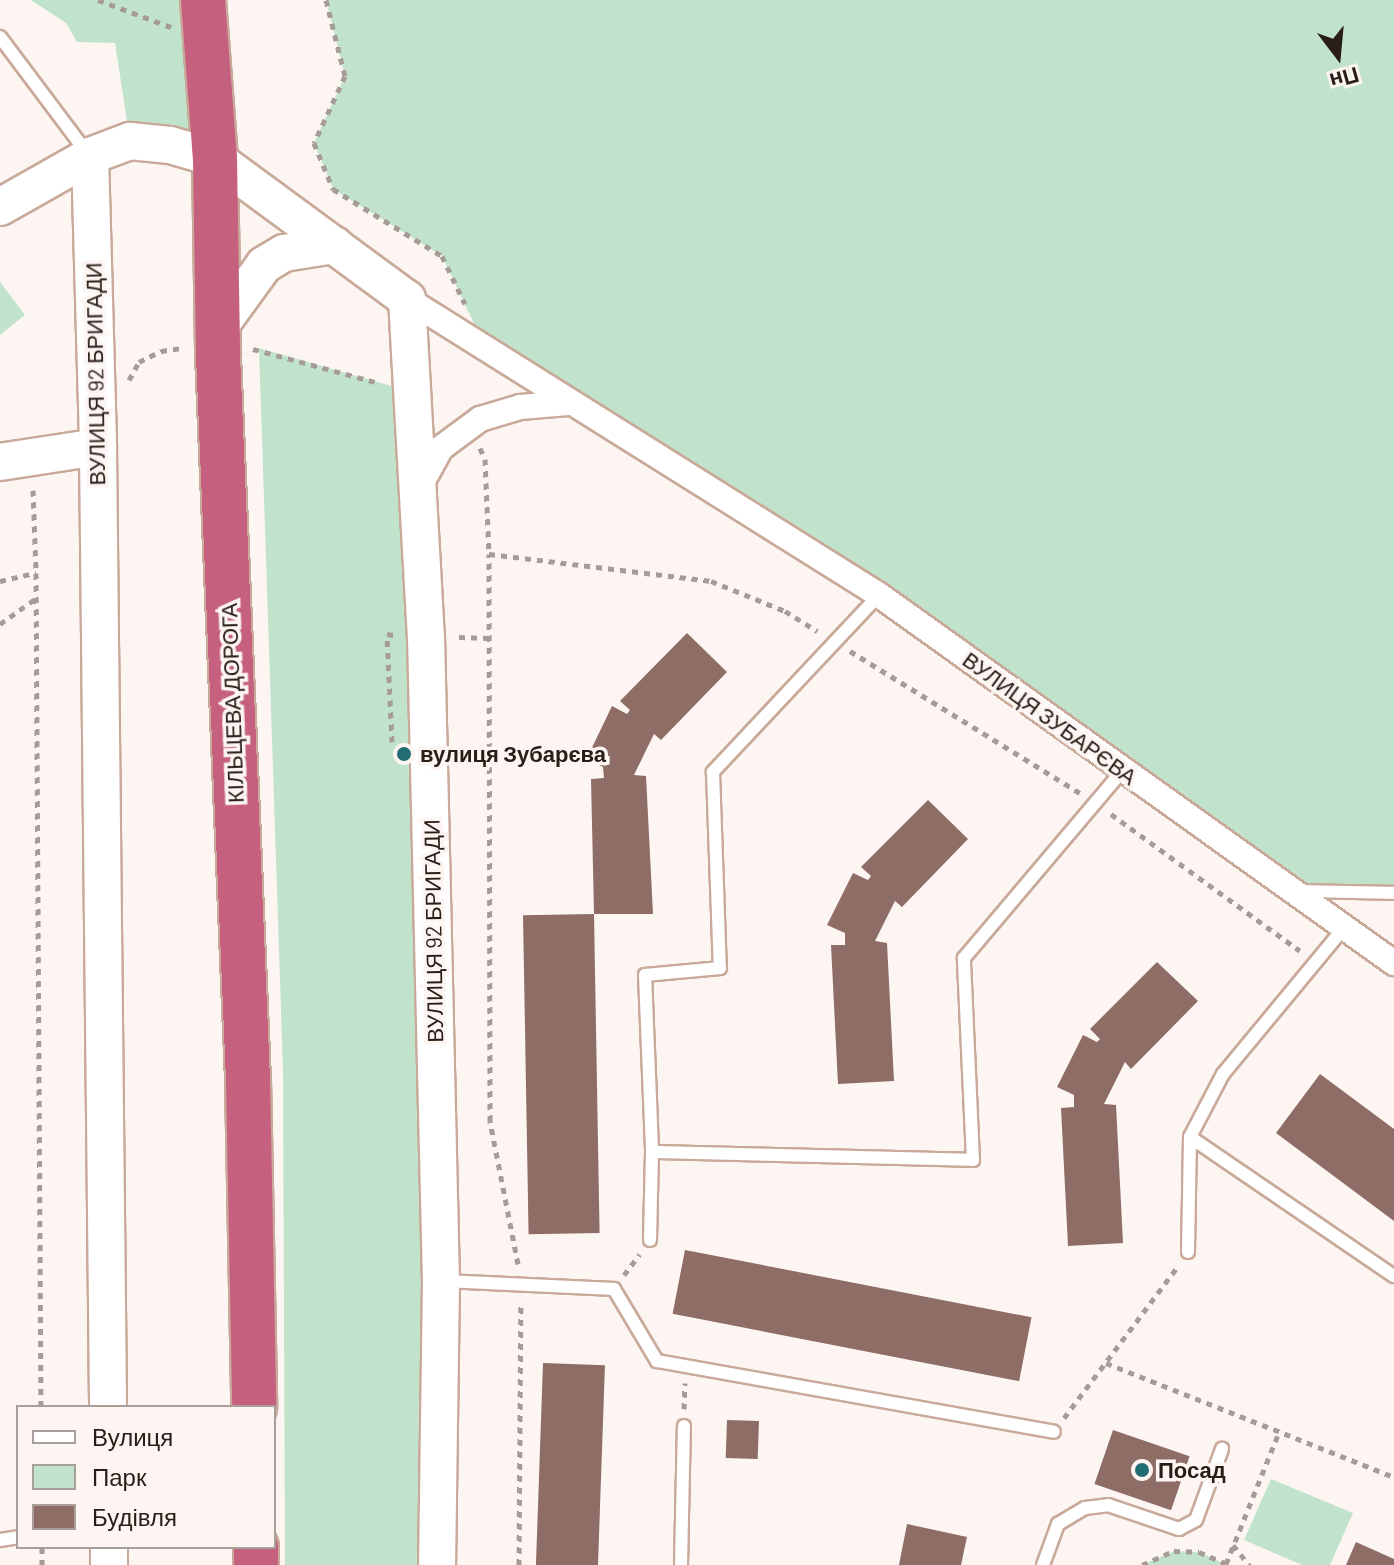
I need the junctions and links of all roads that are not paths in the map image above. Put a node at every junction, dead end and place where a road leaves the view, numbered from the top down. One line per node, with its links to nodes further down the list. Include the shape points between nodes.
1 (205, 19): 4 (highway, КІЛЬЦЕВА ДОРОГА)
2 (0, 37): 3 (lane)
3 (90, 156): 4 (street, ВУЛИЦЯ ЗУБАРЄВА, via 130,141); 5 (street, ВУЛИЦЯ ЗУБАРЄВА); 10 (street, ВУЛИЦЯ 92 БРИГАДИ)
4 (215, 158): 6 (street, ВУЛИЦЯ ЗУБАРЄВА); 8 (highway, КІЛЬЦЕВА ДОРОГА)
5 (0, 207)
6 (334, 245): 7 (street, ВУЛИЦЯ ЗУБАРЄВА); 8 (street, via 284,253 264,265)
7 (407, 299): 9 (street, ВУЛИЦЯ ЗУБАРЄВА); 12 (street, ВУЛИЦЯ 92 БРИГАДИ)
8 (214, 341): 26 (highway, КІЛЬЦЕВА ДОРОГА, via 248,1080)
9 (568, 403): 12 (street, via 520,407 480,419 441,448); 13 (street, ВУЛИЦЯ ЗУБАРЄВА)
10 (98, 447): 11 (street); 25 (street, ВУЛИЦЯ 92 БРИГАДИ)
11 (0, 462)
12 (419, 488): 24 (street, ВУЛИЦЯ 92 БРИГАДИ)
13 (879, 595): 14 (street, ВУЛИЦЯ ЗУБАРЄВА); 20 (lane, via 713,772 720,968 645,975)
14 (1123, 770): 15 (street, ВУЛИЦЯ ЗУБАРЄВА); 20 (lane, via 964,958 973,1160)
15 (1290, 891): 16 (lane); 17 (street, ВУЛИЦЯ ЗУБАРЄВА)
16 (1394, 893)
17 (1343, 929): 18 (street, ВУЛИЦЯ ЗУБАРЄВА); 19 (lane, via 1223,1074)
18 (1394, 963)
19 (1190, 1137): 22 (lane); 23 (lane)
20 (652, 1152): 21 (lane)
21 (650, 1240)
22 (1188, 1252)
23 (1394, 1276)
24 (441, 1281): 28 (lane, via 614,1289 657,1361); 30 (street, ВУЛИЦЯ 92 БРИГАДИ)
25 (108, 1405)
26 (254, 1405)
27 (684, 1426): 31 (lane)
28 (1054, 1432)
29 (1222, 1449): 32 (lane, via 1196,1520 1179,1529 1108,1505 1085,1508 1058,1524)
30 (437, 1565)
31 (681, 1565)
32 (1043, 1565)

